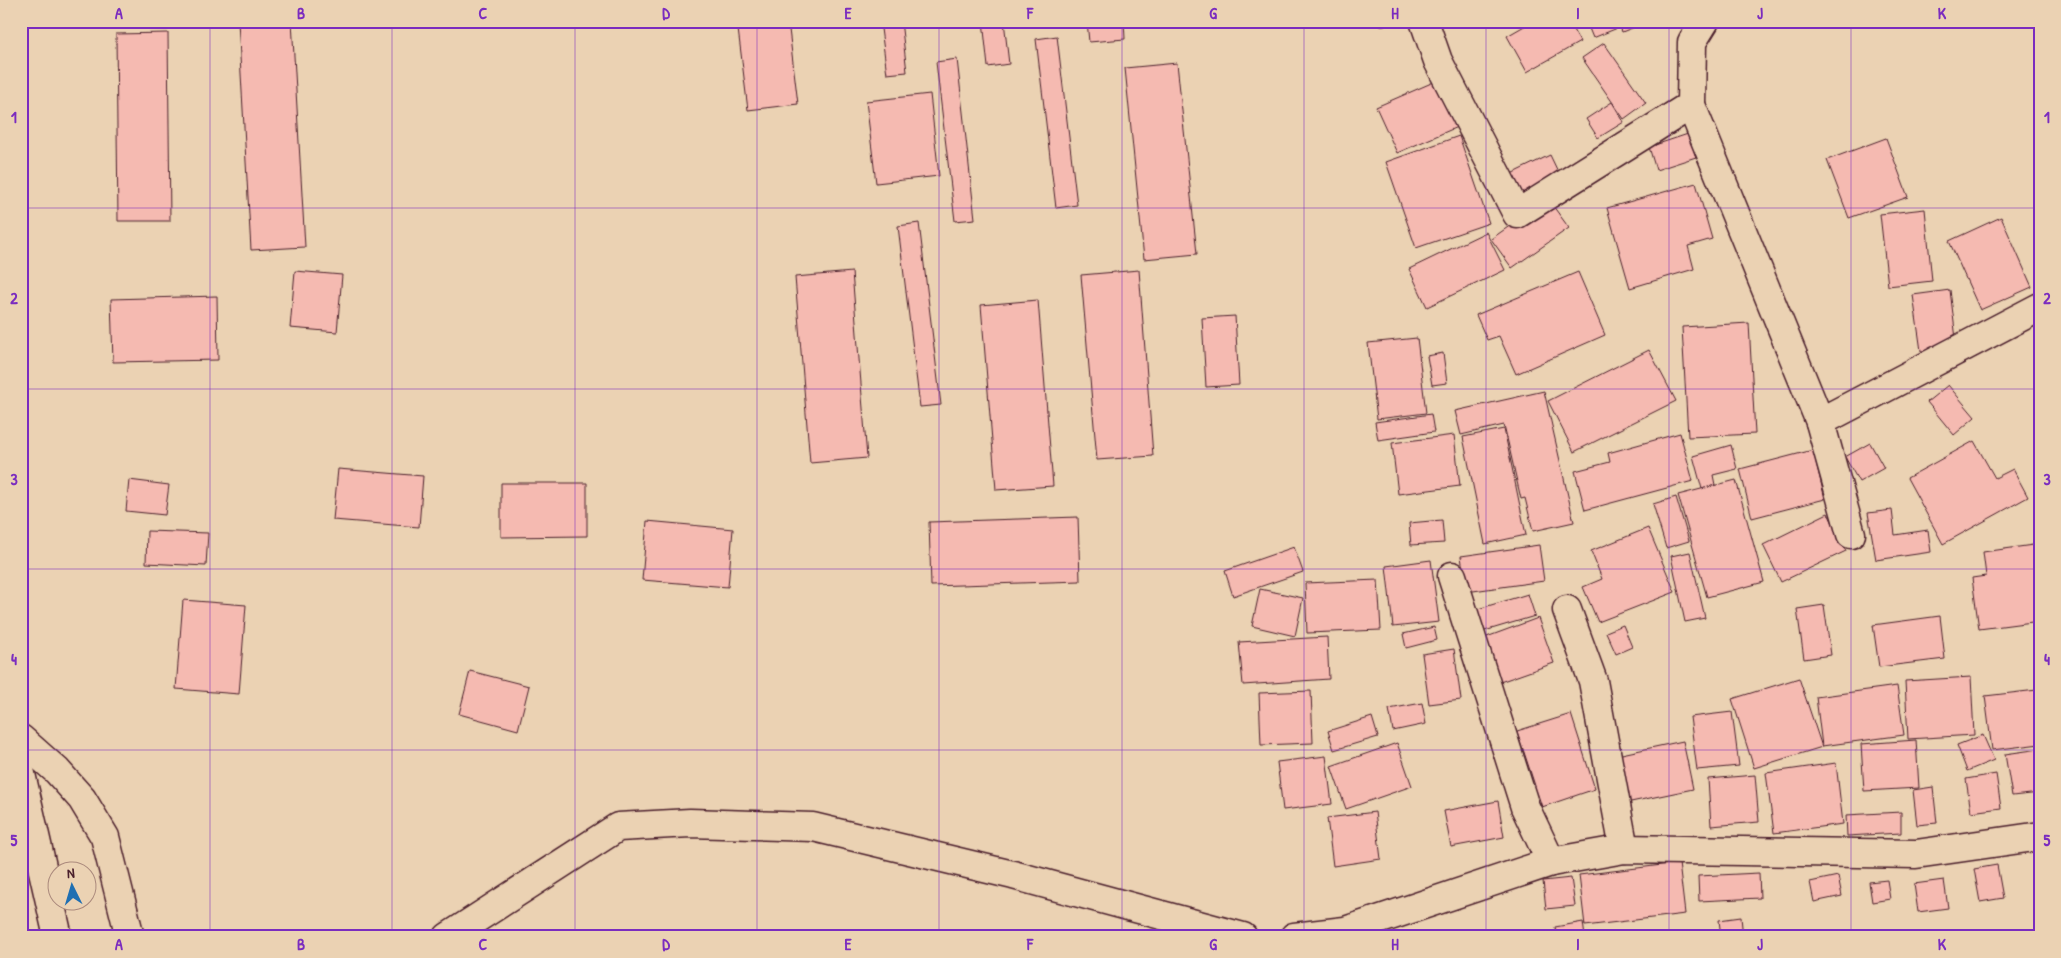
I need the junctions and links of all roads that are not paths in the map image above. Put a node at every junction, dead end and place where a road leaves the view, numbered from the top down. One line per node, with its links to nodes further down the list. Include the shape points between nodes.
1 (1424, 21): 3 (main road, via 1438,61 1517,214)
2 (1706, 21): 3 (main road, via 1692,42)
3 (1690, 105): 5 (main road)
4 (2040, 307): 5 (main road)
5 (1820, 422): 6 (main road)
6 (1851, 534)
7 (1452, 576): 13 (main road, via 1525,807)
8 (1567, 610): 12 (main road, via 1593,681)
9 (21, 738): 16 (main road, via 82,799 105,837)
10 (21, 774): 15 (main road)
11 (2040, 836): 12 (main road, via 1916,854)
12 (1624, 849): 13 (main road)
13 (1551, 862): 14 (main road)
14 (1345, 934): 19 (main road)
15 (58, 937)
16 (130, 937)
17 (448, 937): 18 (main road, via 618,827 690,823 814,827 1013,875)
18 (1243, 937)
19 (1294, 937)

